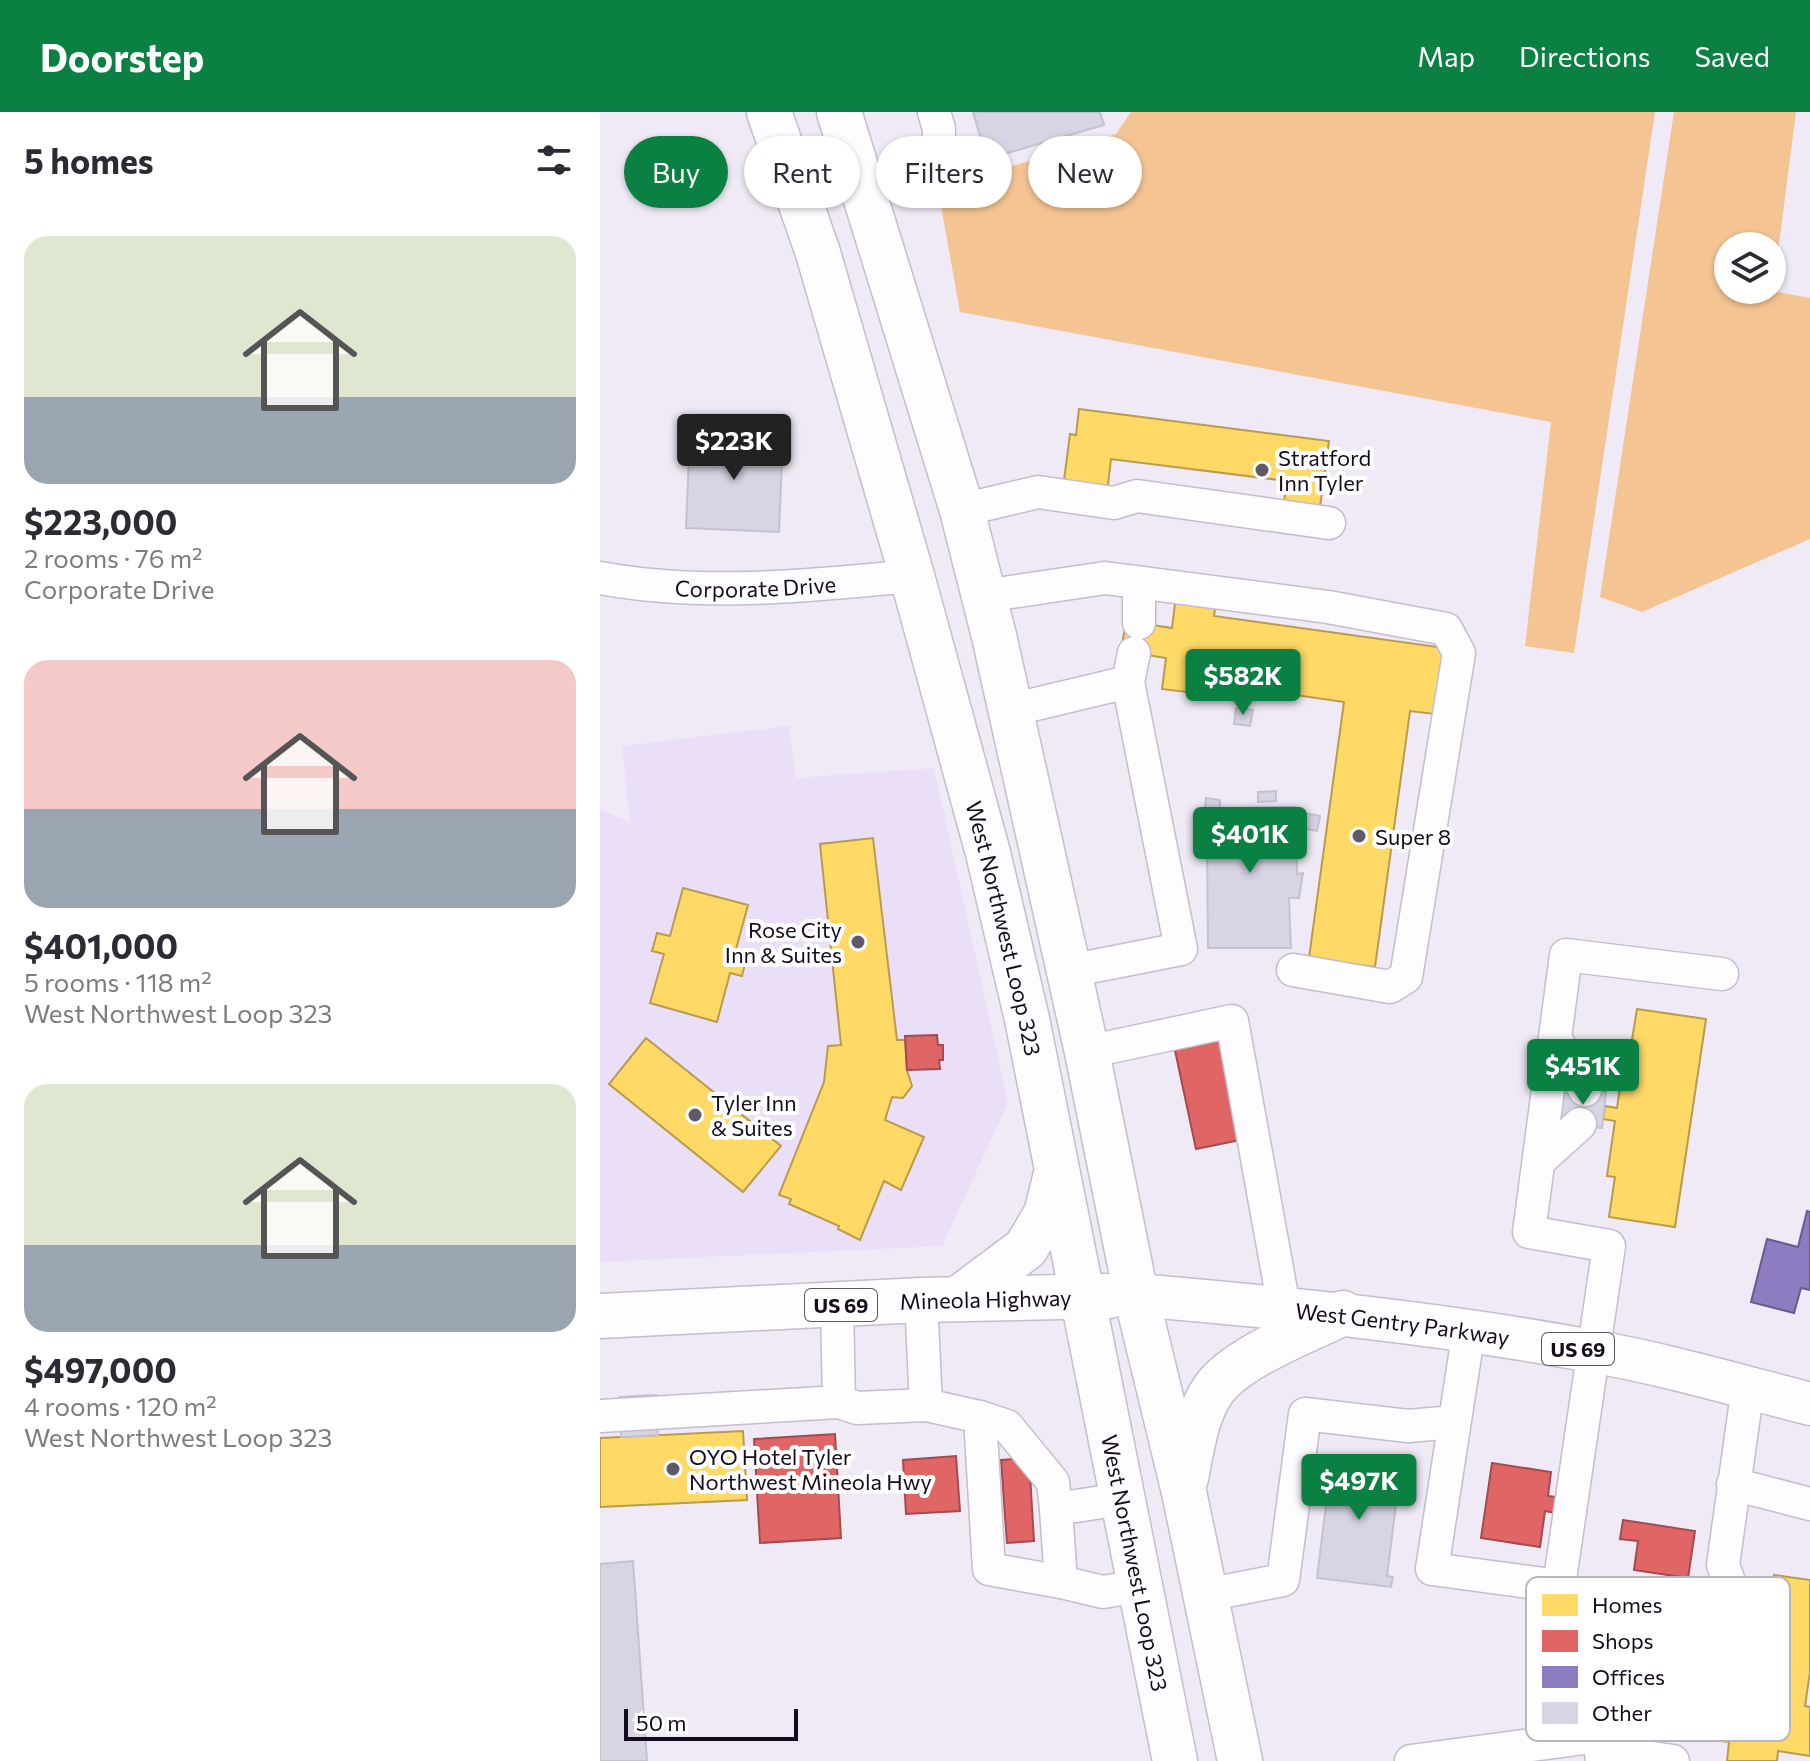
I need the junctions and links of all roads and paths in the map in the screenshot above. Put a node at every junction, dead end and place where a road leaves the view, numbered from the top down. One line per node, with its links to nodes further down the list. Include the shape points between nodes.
1 (769, 112): 7 (highway, West Northwest Loop 323, via 818,253)
2 (839, 112): 4 (highway)
3 (934, 112): 4 (street, via 938,152 925,163)
4 (864, 188): 5 (highway)
5 (962, 510): 6 (street, via 1038,492 1114,503 1137,496); 10 (highway)
6 (1329, 523)
7 (912, 576): 8 (street, Corporate Drive, via 732,589); 21 (highway, West Northwest Loop 323, via 988,853)
8 (600, 578)
9 (1139, 583): 10 (street, via 1105,578); 11 (street); 13 (street, via 1328,607 1446,629 1459,653 1406,977 1390,987)
10 (984, 596): 12 (highway)
11 (1134, 653): 12 (street); 14 (street, via 1181,949)
12 (1011, 710): 14 (highway)
13 (1293, 970)
14 (1069, 971): 17 (highway)
15 (1722, 974): 16 (street, via 1566,955)
16 (1555, 1038): 18 (street); 20 (street)
17 (1087, 1052): 22 (highway); 26 (street, via 1232,1021)
18 (1585, 1090)
19 (1580, 1124): 20 (street)
20 (1539, 1161): 30 (street, via 1529,1232 1609,1246)
21 (1058, 1167): 23 (highway, West Northwest Loop 323); 24 (highway, via 1046,1214 1026,1248)
22 (1136, 1295): 23 (highway, West Gentry Parkway / US 69); 26 (main road, West Gentry Parkway / US 69); 39 (highway)
23 (1082, 1296): 24 (highway, Mineola Highway / US 69); 40 (highway, West Northwest Loop 323)
24 (940, 1300): 25 (highway, Mineola Highway / US 69); 34 (street)
25 (837, 1305): 28 (highway, Mineola Highway / US 69); 32 (street)
26 (1284, 1307): 27 (main road, West Gentry Parkway / US 69)
27 (1343, 1313): 29 (main road, West Gentry Parkway / US 69); 39 (highway, via 1252,1358 1215,1388 1199,1420)
28 (600, 1316)
29 (1469, 1330): 30 (main road, West Gentry Parkway / US 69); 37 (street)
30 (1593, 1351): 31 (main road, West Gentry Parkway / US 69); 43 (street)
31 (1748, 1387): 33 (main road, West Gentry Parkway / US 69); 38 (street)
32 (839, 1402): 34 (street, via 857,1408); 35 (street)
33 (1810, 1404)
34 (926, 1405): 36 (street)
35 (600, 1416)
36 (980, 1417): 42 (street, via 1007,1426 1053,1482); 45 (street, via 989,1569)
37 (1454, 1422): 46 (street, via 1432,1569); 48 (street, via 1408,1426 1305,1414 1283,1580)
38 (1733, 1484): 41 (street); 44 (street, via 1723,1565)
39 (1184, 1492): 48 (highway)
40 (1122, 1499): 42 (street); 47 (highway, West Northwest Loop 323)
41 (1810, 1504)
42 (1056, 1509): 45 (street)
43 (1560, 1577)
44 (1727, 1577)
45 (1061, 1582): 47 (street, via 1103,1592)
46 (1526, 1582)
47 (1139, 1586): 51 (highway, West Northwest Loop 323)
48 (1205, 1595): 52 (highway)
49 (1630, 1741): 54 (street, via 1631,1755)
50 (1600, 1748): 53 (street)
51 (1175, 1761)
52 (1240, 1761)
53 (1411, 1761)
54 (1673, 1761)

